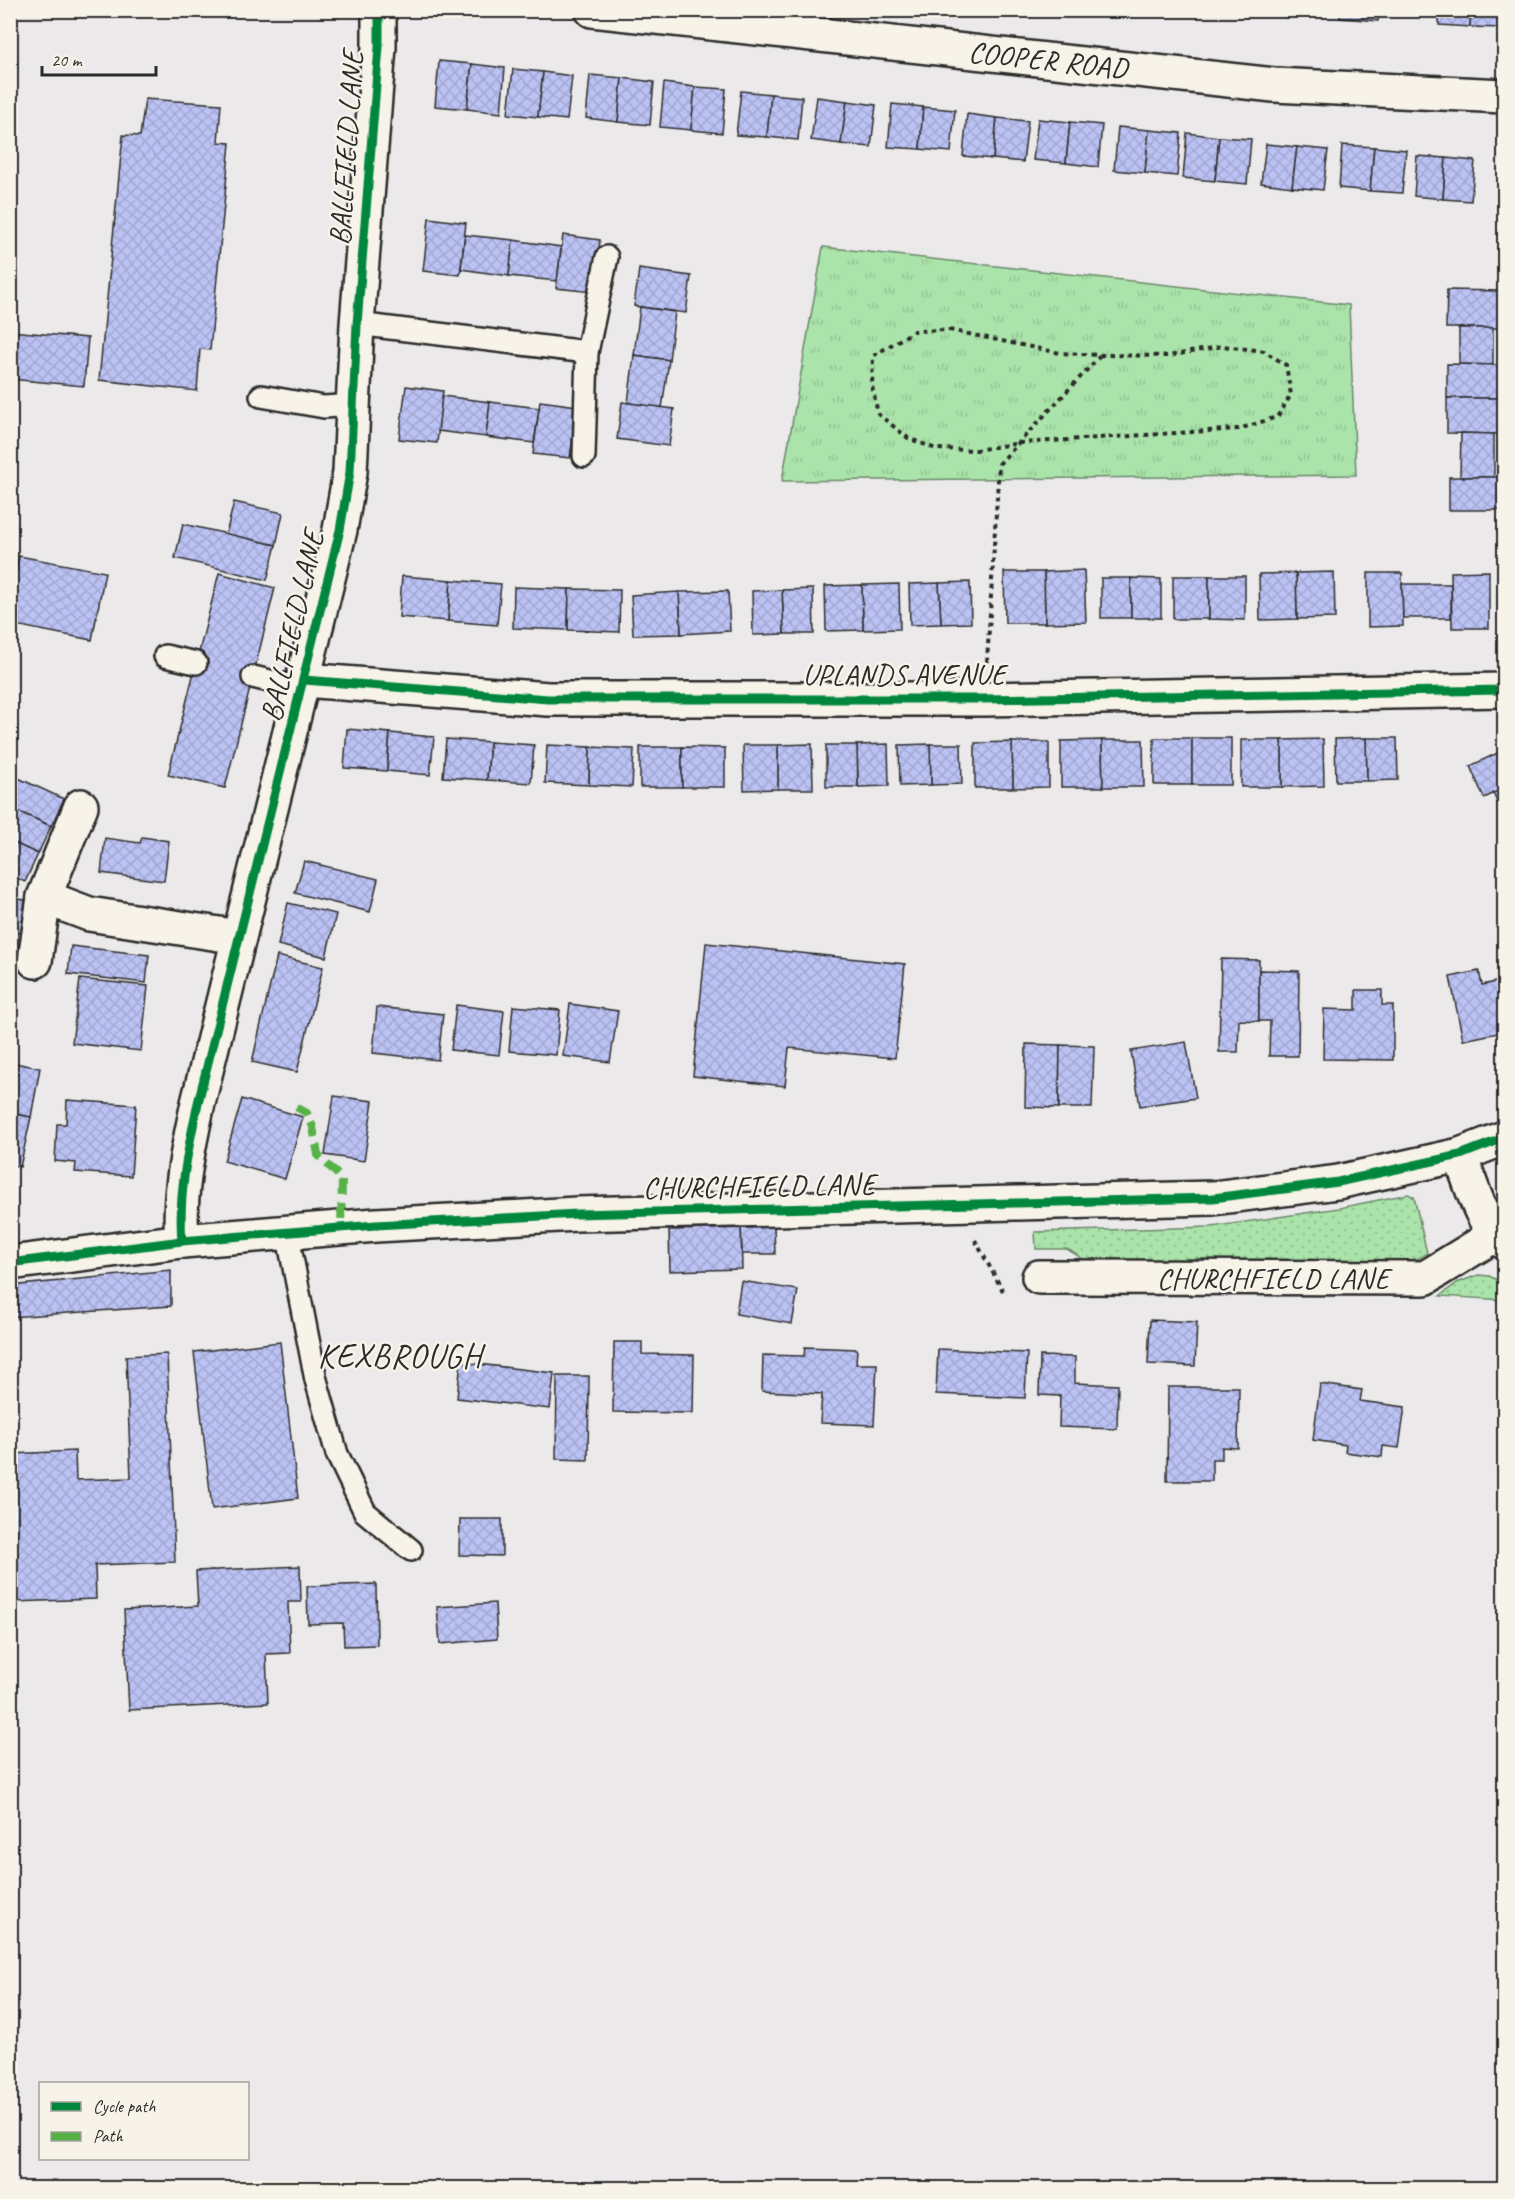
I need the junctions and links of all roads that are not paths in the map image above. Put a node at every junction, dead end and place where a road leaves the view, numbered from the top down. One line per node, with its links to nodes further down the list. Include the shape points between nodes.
1 (379, 10): 5 (street, BALLFIELD LANE)
2 (592, 10): 3 (street, COOPER ROAD, via 1274,85)
3 (1504, 96)
4 (607, 257): 6 (lane)
5 (357, 324): 6 (lane); 8 (street, BALLFIELD LANE)
6 (587, 352): 9 (lane)
7 (261, 396): 8 (lane, via 324,407)
8 (354, 405): 13 (street, BALLFIELD LANE, via 350,472 340,530)
9 (584, 456)
10 (165, 656): 11 (lane)
11 (196, 663)
12 (253, 676): 13 (lane)
13 (303, 684): 14 (street, UPLANDS AVENUE, via 548,699 984,699); 17 (street, BALLFIELD LANE)
14 (1504, 690)
15 (81, 806): 16 (street)
16 (44, 897): 17 (street, via 89,914); 18 (street)
17 (239, 937): 23 (street, BALLFIELD LANE, via 184,1172)
18 (35, 961)
19 (1504, 1138): 20 (street, CHURCHFIELD LANE)
20 (1460, 1155): 21 (street, CHURCHFIELD LANE, via 1338,1182 1213,1198 577,1214); 22 (street, via 1480,1206)
21 (287, 1232): 23 (street, CHURCHFIELD LANE); 26 (lane, via 316,1380 337,1454 365,1512)
22 (1500, 1239): 25 (street, CHURCHFIELD LANE, via 1425,1278)
23 (182, 1241): 24 (street, CHURCHFIELD LANE)
24 (10, 1263)
25 (1039, 1276)
26 (411, 1550)

